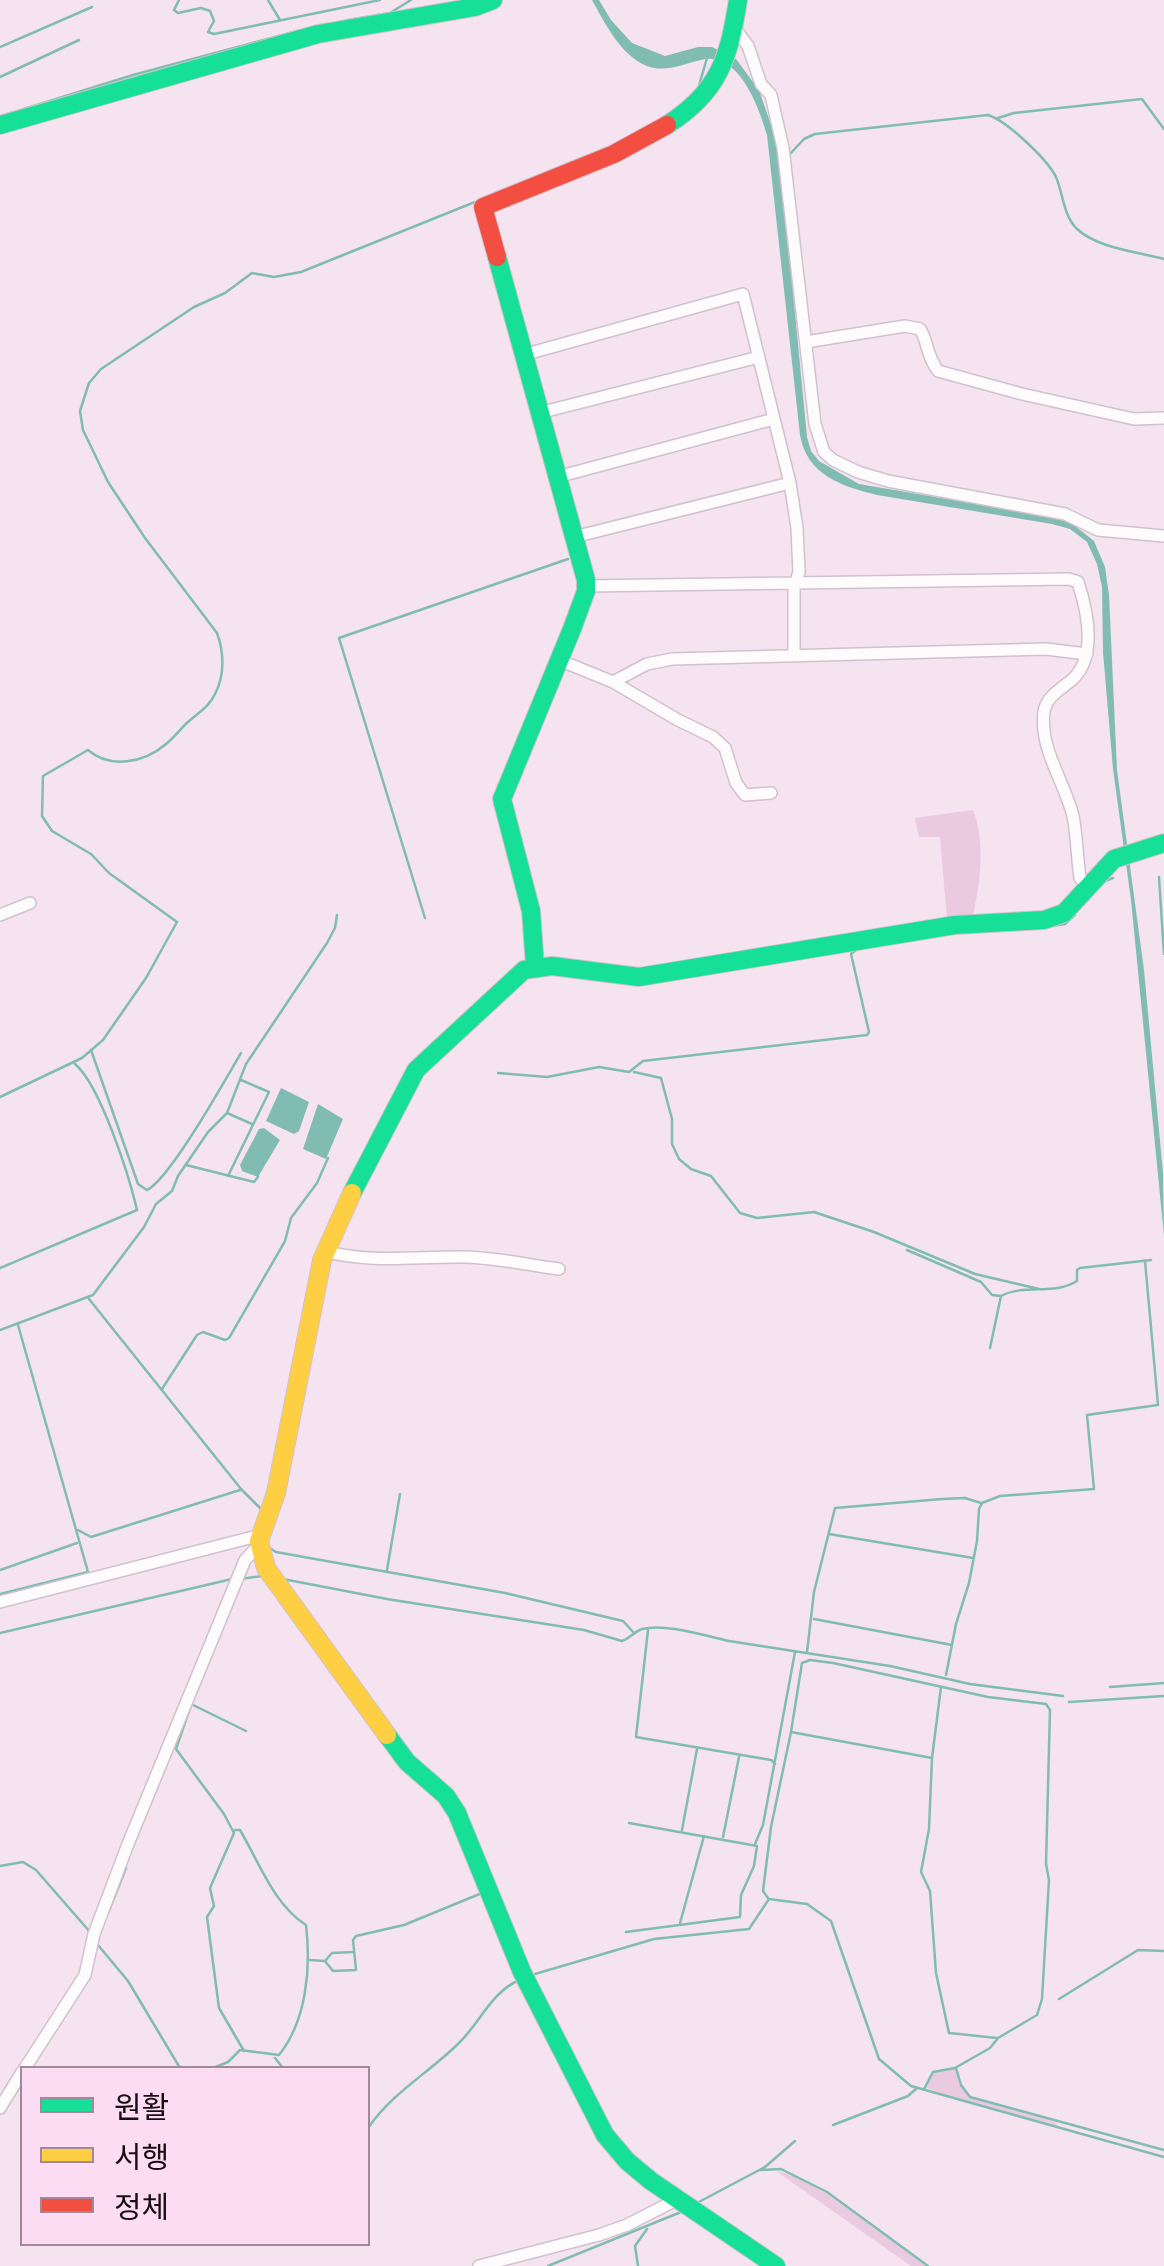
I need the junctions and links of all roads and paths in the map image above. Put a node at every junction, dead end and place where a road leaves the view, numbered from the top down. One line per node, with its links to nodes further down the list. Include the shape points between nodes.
1 (493, 0): 4 (street, via 318,34)
2 (738, 0): 3 (street)
3 (734, 28): 5 (street, via 771,95); 6 (street, via 727,60 687,114 483,207)
4 (0, 124)
5 (806, 342): 9 (street, via 905,326 925,336 938,371 1134,418); 13 (street, via 815,424 833,460 888,481 1065,514 1098,530)
6 (523, 354): 7 (street, via 743,294); 8 (street)
7 (758, 357): 8 (street); 10 (street)
8 (539, 413): 11 (street)
9 (1164, 418)
10 (774, 419): 11 (street); 12 (street)
11 (557, 477): 14 (street)
12 (790, 483): 14 (street); 15 (street)
13 (1164, 536)
14 (574, 537): 16 (street)
15 (796, 582): 16 (street); 17 (street); 18 (street, via 1069,579 1078,582 1084,599)
16 (586, 586): 19 (street)
17 (794, 654): 18 (street); 20 (street, via 672,658)
18 (1087, 654): 23 (street, via 1044,710 1046,737 1072,815 1080,878)
19 (559, 660): 20 (street); 26 (street, via 502,800 531,911)
20 (612, 682): 21 (street, via 713,737 725,748 740,792)
21 (771, 793)
22 (1164, 844): 23 (street, via 1126,856)
23 (1087, 885): 26 (street, via 1064,912 1044,920 954,925 639,977)
24 (30, 904): 25 (street)
25 (0, 915)
26 (536, 966): 27 (street, via 416,1070)
27 (324, 1251): 28 (street, via 397,1260 472,1257); 29 (street, via 290,1436)
28 (560, 1270)
29 (260, 1540): 30 (street); 31 (street, via 245,1560 164,1755 94,1934 85,1975); 34 (street, via 266,1568 357,1696 457,1813 522,1972 605,2135 627,2161)
30 (0, 1602)
31 (27, 2066)
32 (20, 2076): 33 (street)
33 (0, 2108)
34 (678, 2199): 35 (street, via 627,2225); 36 (street)
35 (479, 2266)
36 (776, 2266)

